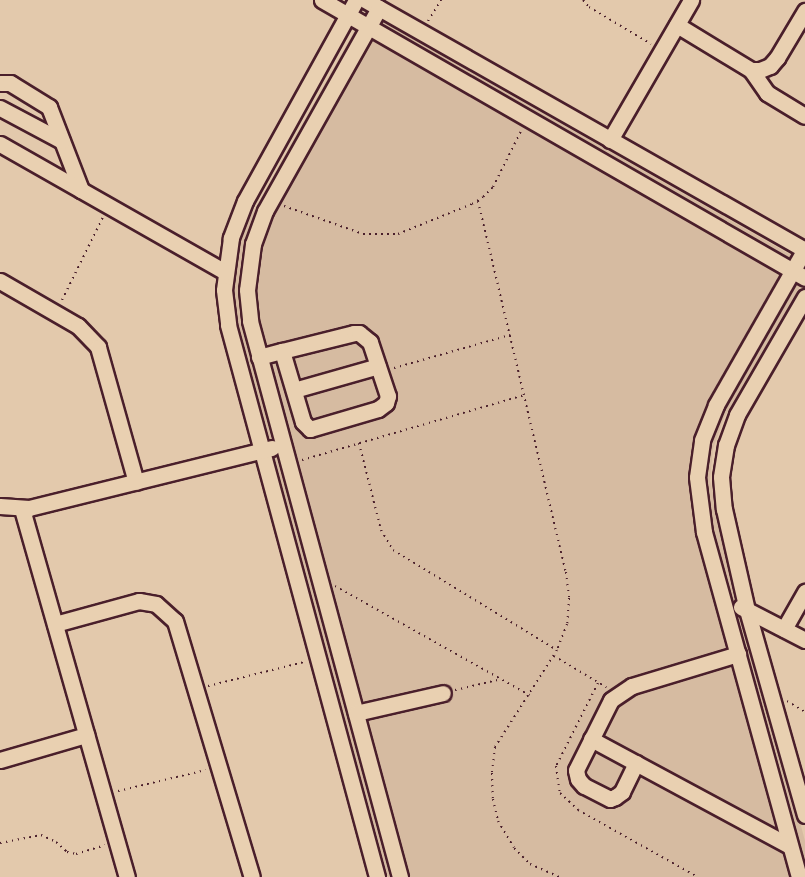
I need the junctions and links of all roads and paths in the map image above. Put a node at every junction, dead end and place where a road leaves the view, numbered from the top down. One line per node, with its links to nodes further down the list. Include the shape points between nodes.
1 (322, 0): 8 (street)
2 (356, 0): 8 (street)
3 (441, 0): 11 (path)
4 (583, 0): 12 (path)
5 (691, 0): 9 (street)
6 (372, 4): 10 (street); 11 (street)
7 (805, 10): 13 (street, via 774,63 765,69)
8 (348, 15): 10 (street); 26 (street, via 245,201 231,238)
9 (677, 25): 12 (street); 13 (street)
10 (368, 27): 17 (street); 22 (street)
11 (421, 32): 18 (street)
12 (662, 51): 18 (street)
13 (751, 70): 16 (street, via 767,93)
14 (0, 83): 19 (street, via 10,82 46,104)
15 (0, 108): 19 (street)
16 (805, 116)
17 (528, 118): 23 (path, via 493,187); 27 (street)
18 (610, 140): 25 (street)
19 (62, 141): 21 (street)
20 (0, 144): 21 (street)
21 (81, 190): 24 (street)
22 (270, 201): 23 (path, via 375,236 398,234); 33 (street, via 255,236 247,274 250,321)
23 (478, 201): 31 (path)
24 (109, 206): 26 (street); 30 (path)
25 (805, 250): 27 (street)
26 (225, 272): 39 (street, via 228,325)
27 (799, 274): 46 (street, via 716,405 702,440 698,496)
28 (0, 281): 30 (street)
29 (805, 297): 47 (street, via 737,415 722,461 724,509)
30 (56, 313): 41 (street, via 89,335 102,354)
31 (510, 335): 34 (path); 36 (path)
32 (282, 351): 33 (street); 34 (street, via 359,333 368,338); 35 (street)
33 (259, 357): 38 (street)
34 (379, 369): 35 (street); 35 (street, via 388,396 383,406 313,430 303,422)
35 (294, 390)
36 (524, 395): 37 (path); 51 (path, via 568,585 567,624)
37 (359, 444): 40 (path); 51 (path, via 381,530 393,550)
38 (283, 445): 39 (street); 40 (street)
39 (262, 451): 41 (street); 54 (street)
40 (288, 464): 44 (street)
41 (136, 482): 43 (street)
42 (0, 506): 43 (street)
43 (22, 509): 48 (street)
44 (319, 577): 55 (path); 60 (street)
45 (805, 592): 49 (street)
46 (722, 597): 47 (street); 52 (street)
47 (747, 610): 49 (street); 69 (street)
48 (55, 624): 56 (street, via 139,601 156,604 170,614 179,629); 61 (street)
49 (784, 629): 50 (street)
50 (805, 640)
51 (557, 650): 53 (path)
52 (738, 654): 59 (street); 72 (street)
53 (554, 656): 58 (path); 59 (path)
54 (318, 658): 56 (path); 67 (street)
55 (502, 679): 57 (path); 58 (path)
56 (197, 689): 66 (street)
57 (443, 693): 60 (street)
58 (529, 694): 77 (path, via 495,747 493,799 502,831 514,848 530,864)
59 (617, 694): 62 (street, via 605,708)
60 (356, 713): 65 (street)
61 (86, 735): 63 (street); 68 (street)
62 (591, 739): 64 (street); 64 (street, via 576,770 584,786 615,798)
63 (0, 760)
64 (636, 764): 72 (street)
65 (370, 766): 67 (street); 76 (street)
66 (220, 767): 68 (path); 74 (street)
67 (348, 771): 75 (street)
68 (103, 795): 70 (street)
69 (805, 815)
70 (116, 841): 71 (path, via 76,854 41,835); 73 (street)
71 (0, 843)
72 (790, 846): 78 (street)
73 (127, 877)
74 (252, 877)
75 (377, 877)
76 (400, 877)
77 (559, 877)
78 (799, 877)

